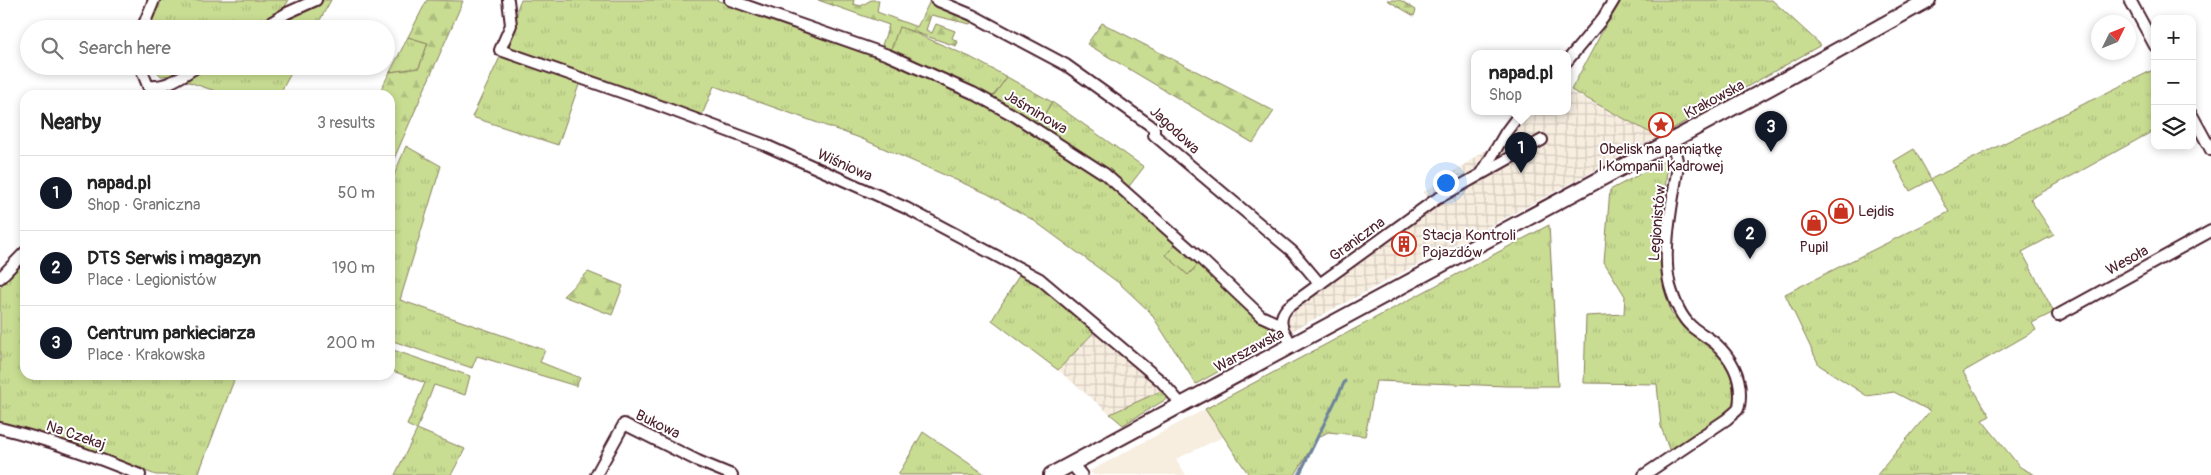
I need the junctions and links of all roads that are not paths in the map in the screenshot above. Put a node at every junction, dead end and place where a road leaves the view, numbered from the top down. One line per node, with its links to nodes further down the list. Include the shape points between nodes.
1 (154, 0): 9 (street)
2 (316, 0): 10 (street)
3 (508, 0): 30 (street, Wiśniowa, via 511,25 500,50 765,145 906,208 1040,279 1161,381)
4 (730, 0): 28 (street, Jaśminowa, via 888,55 1015,116 1105,174 1260,316)
5 (936, 0): 26 (street, Jagodowa, via 972,14 1066,65 1154,128 1154,135 1294,252)
6 (1614, 0): 12 (street)
7 (1928, 0): 19 (main road, Krakowska)
8 (2130, 0): 11 (street)
9 (146, 20)
10 (275, 20)
11 (2151, 39)
12 (1571, 56)
13 (142, 75): 15 (street)
14 (183, 75): 15 (street)
15 (145, 90)
16 (1519, 115): 21 (street, Graniczna)
17 (2196, 122): 20 (street)
18 (1542, 140): 21 (street, Graniczna)
19 (1669, 141): 23 (main road, Krakowska); 38 (street, Legionistów, via 1678,165 1669,234 1667,272 1670,285 1678,308 1691,326 1716,344 1734,366 1740,382 1740,399 1738,408 1727,419)
20 (2211, 150)
21 (1482, 174): 26 (street, Graniczna, via 1435,200)
22 (2211, 231): 27 (street, Wesoła)
23 (1461, 253): 29 (main road, Warszawska)
24 (20, 257): 25 (street)
25 (0, 278)
26 (1320, 284): 28 (street, Graniczna, via 1288,307)
27 (2058, 315)
28 (1281, 325): 29 (street)
29 (1292, 345): 30 (main road, Warszawska)
30 (1182, 405): 32 (main road, Warszawska)
31 (0, 428): 33 (street, Na Czekaj, via 85,452)
32 (1072, 464): 36 (main road, Warszawska); 37 (street)
33 (140, 475)
34 (596, 475): 35 (street, Bukowa, via 624,424)
35 (732, 475)
36 (1051, 475)
37 (1081, 475)
38 (1644, 475)

